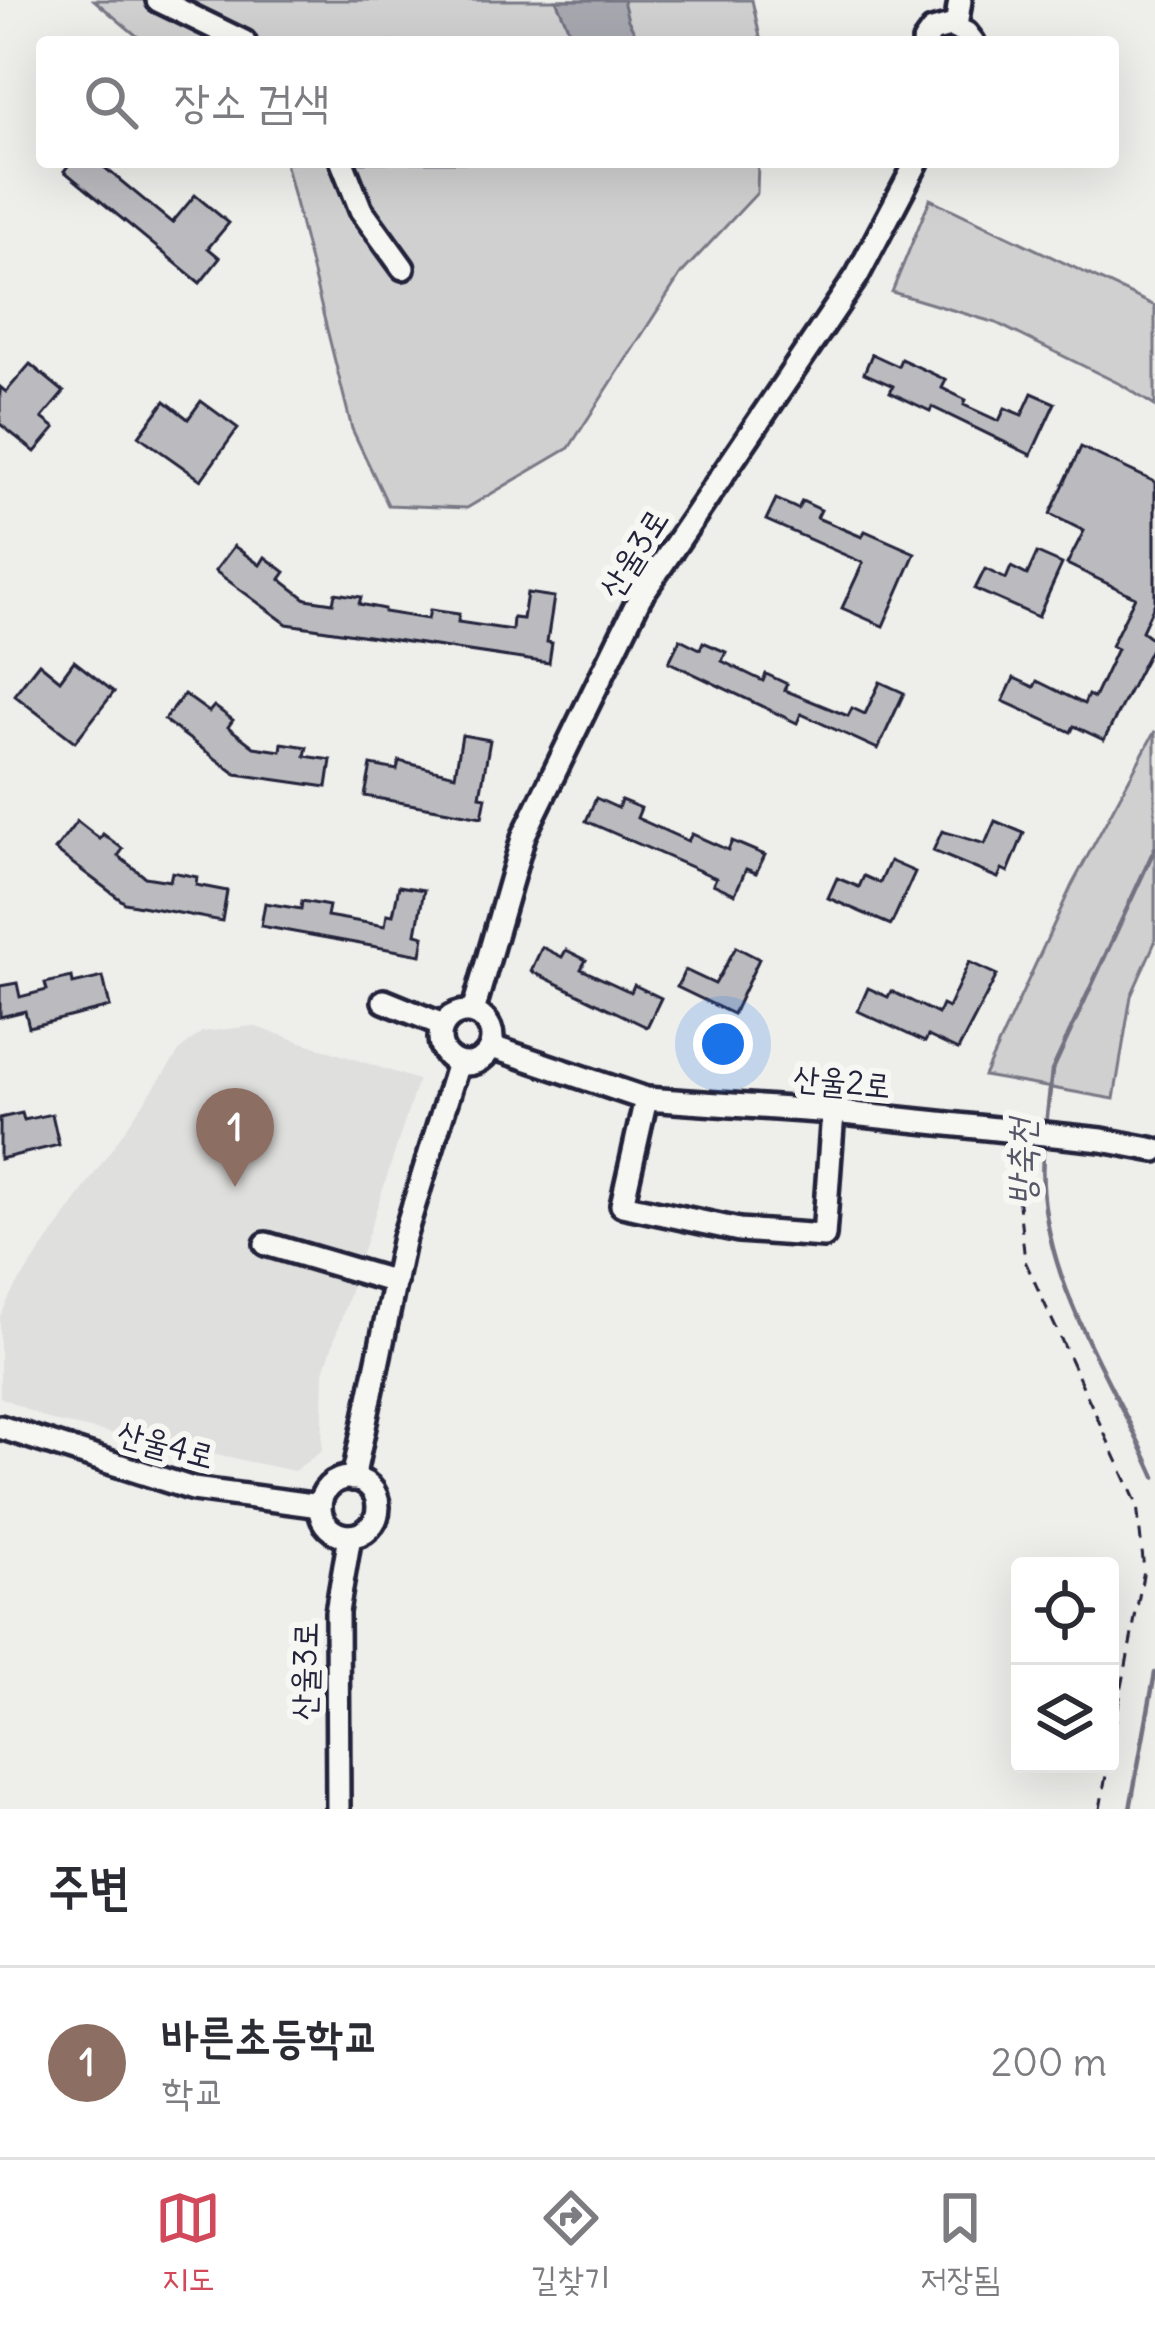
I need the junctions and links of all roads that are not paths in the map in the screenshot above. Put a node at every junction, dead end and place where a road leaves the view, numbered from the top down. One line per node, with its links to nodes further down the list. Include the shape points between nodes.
1 (158, 0): 4 (street)
2 (960, 0): 3 (street)
3 (964, 35): 5 (street, via 940,27)
4 (232, 36)
5 (931, 36)
6 (344, 168): 8 (street, via 361,210)
7 (914, 168): 10 (street, 산울3로, via 857,276 640,597 524,835)
8 (403, 268)
9 (384, 1001): 11 (street)
10 (473, 1012): 11 (street); 12 (street, via 492,1029)
11 (443, 1024): 13 (street, via 442,1049)
12 (491, 1047): 13 (street, via 480,1061); 14 (street, 산울2로)
13 (458, 1063): 18 (street)
14 (646, 1099): 15 (street, 산울2로); 15 (street, via 622,1205 739,1230 824,1236)
15 (833, 1112): 16 (street, 산울2로)
16 (1155, 1150)
17 (266, 1244): 18 (street)
18 (394, 1282): 20 (street)
19 (0, 1427): 21 (street, 산울4로, via 193,1489)
20 (352, 1479): 21 (street, via 331,1484); 22 (street, via 374,1492 377,1511 369,1528)
21 (320, 1506): 22 (street, via 327,1527)
22 (350, 1536): 23 (street, 산울3로, via 337,1612)
23 (338, 1809)

